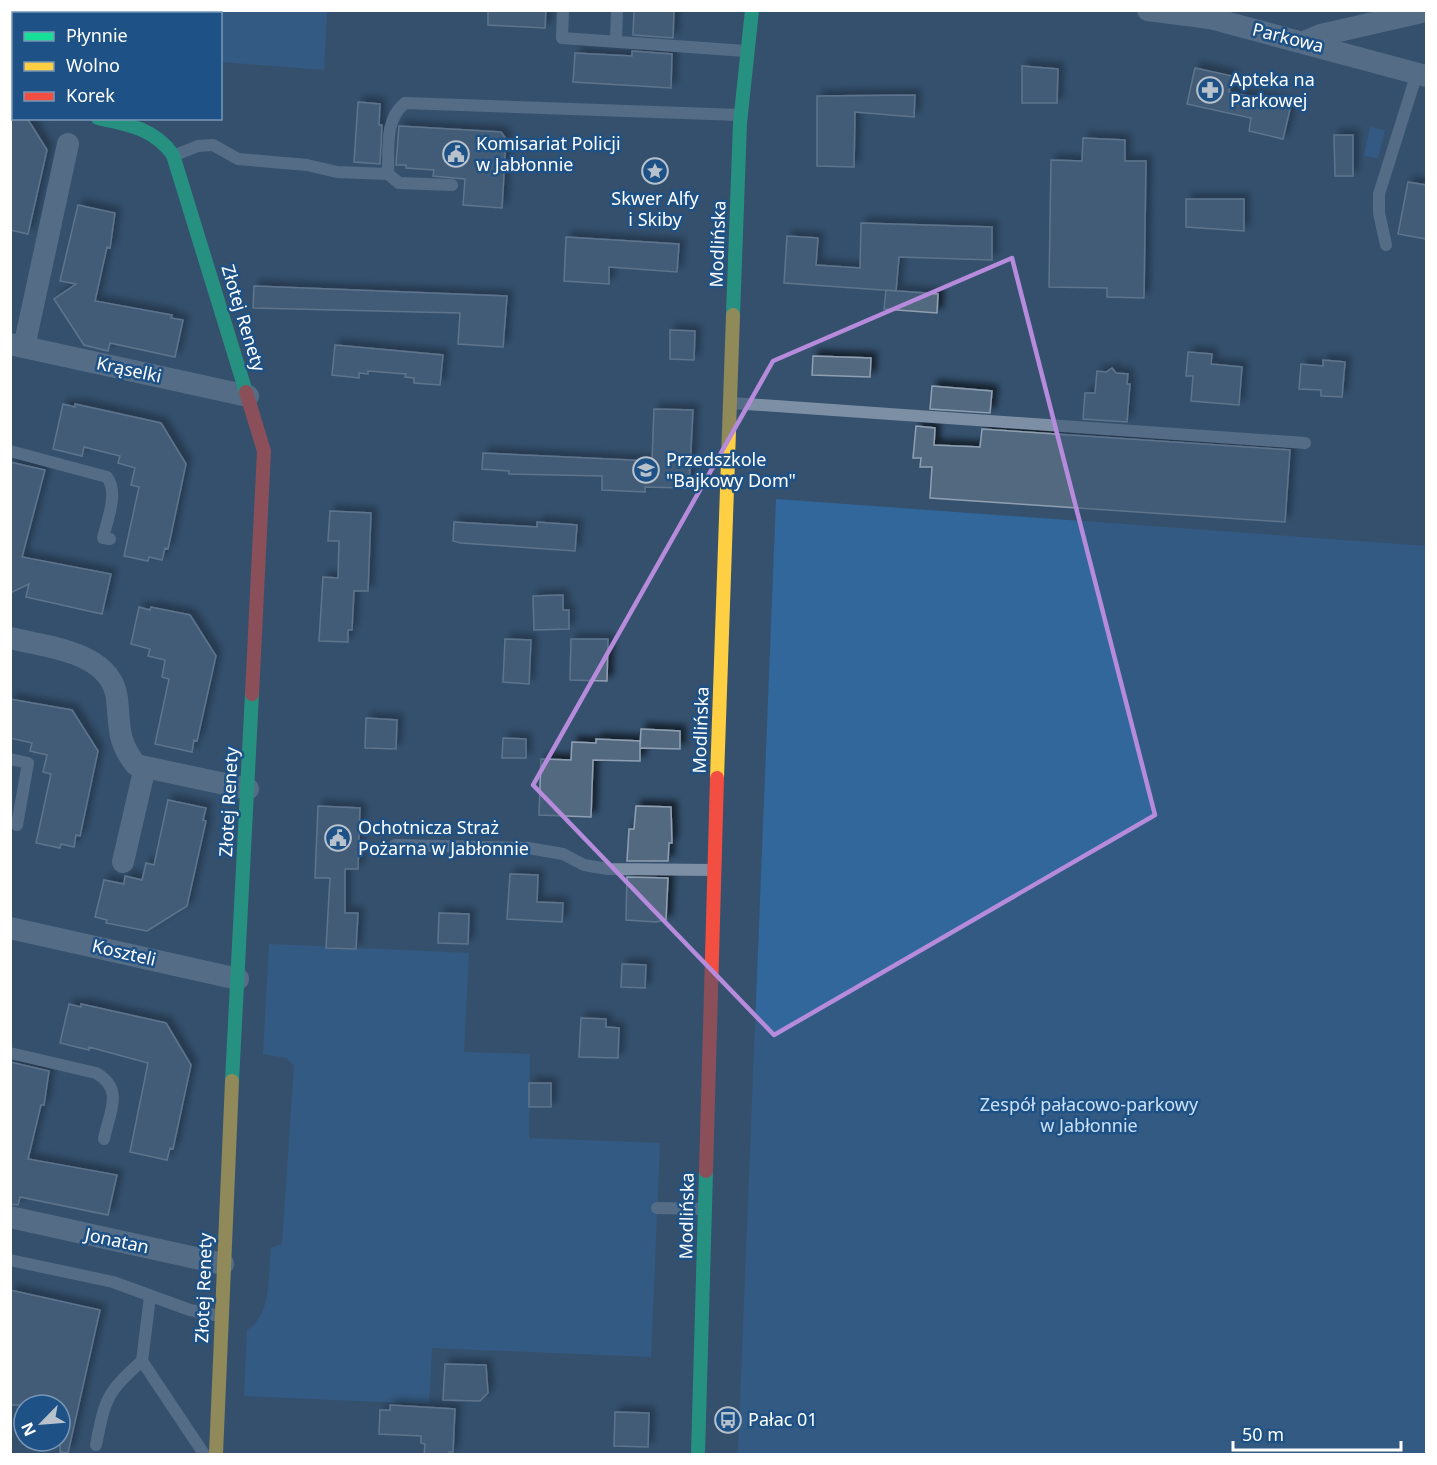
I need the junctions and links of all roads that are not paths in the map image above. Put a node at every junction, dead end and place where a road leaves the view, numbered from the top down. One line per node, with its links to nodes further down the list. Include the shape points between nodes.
1 (563, 10): 6 (lane, via 562,38)
2 (617, 10): 6 (lane)
3 (752, 10): 8 (main road, Modlińska)
4 (1148, 10): 7 (street, Parkowa, via 1210,18)
5 (1426, 11): 7 (street)
6 (616, 40): 8 (lane)
7 (1304, 42): 9 (street, Parkowa)
8 (747, 51): 10 (main road, Modlińska)
9 (1422, 75): 16 (lane, via 1379,194)
10 (740, 115): 14 (lane, via 405,103 394,112 390,124); 19 (main road, Modlińska)
11 (107, 120): 13 (main road, via 148,130 166,143)
12 (68, 144): 17 (street)
13 (175, 160): 14 (lane, via 198,146 213,145 237,159 307,165 337,172); 18 (main road, Złotej Renety)
14 (388, 174): 15 (lane, via 399,183)
15 (452, 185)
16 (1386, 246)
17 (17, 345): 18 (street, Krąselki)
18 (249, 396): 26 (main road, Złotej Renety, via 264,451)
19 (731, 403): 20 (lane); 30 (main road, Modlińska)
20 (1305, 443)
21 (10, 452): 22 (lane, via 107,477 112,493 103,538)
22 (110, 539)
23 (10, 638): 25 (street, via 85,657 105,673 117,696 118,731 124,750 136,765)
24 (10, 759): 27 (lane, via 28,763)
25 (145, 767): 26 (street); 29 (street)
26 (248, 789): 32 (main road, Złotej Renety)
27 (17, 825)
28 (395, 845): 30 (lane, via 528,848 563,854 584,866 608,869)
29 (123, 862)
30 (714, 870): 36 (main road, Modlińska)
31 (12, 935): 32 (street, Koszteli)
32 (238, 979): 39 (main road, Złotej Renety)
33 (10, 1053): 34 (lane, via 96,1072 105,1078 114,1097)
34 (104, 1139)
35 (657, 1208): 36 (lane)
36 (705, 1209): 44 (main road, Modlińska)
37 (10, 1217): 39 (street, Jonatan)
38 (10, 1260): 40 (lane, via 113,1282)
39 (223, 1264): 41 (main road, Złotej Renety)
40 (150, 1297): 41 (lane); 42 (lane)
41 (221, 1317): 46 (main road, Złotej Renety)
42 (142, 1361): 43 (lane, via 105,1401); 45 (lane)
43 (96, 1445)
44 (698, 1454)
45 (204, 1455)
46 (216, 1455)

